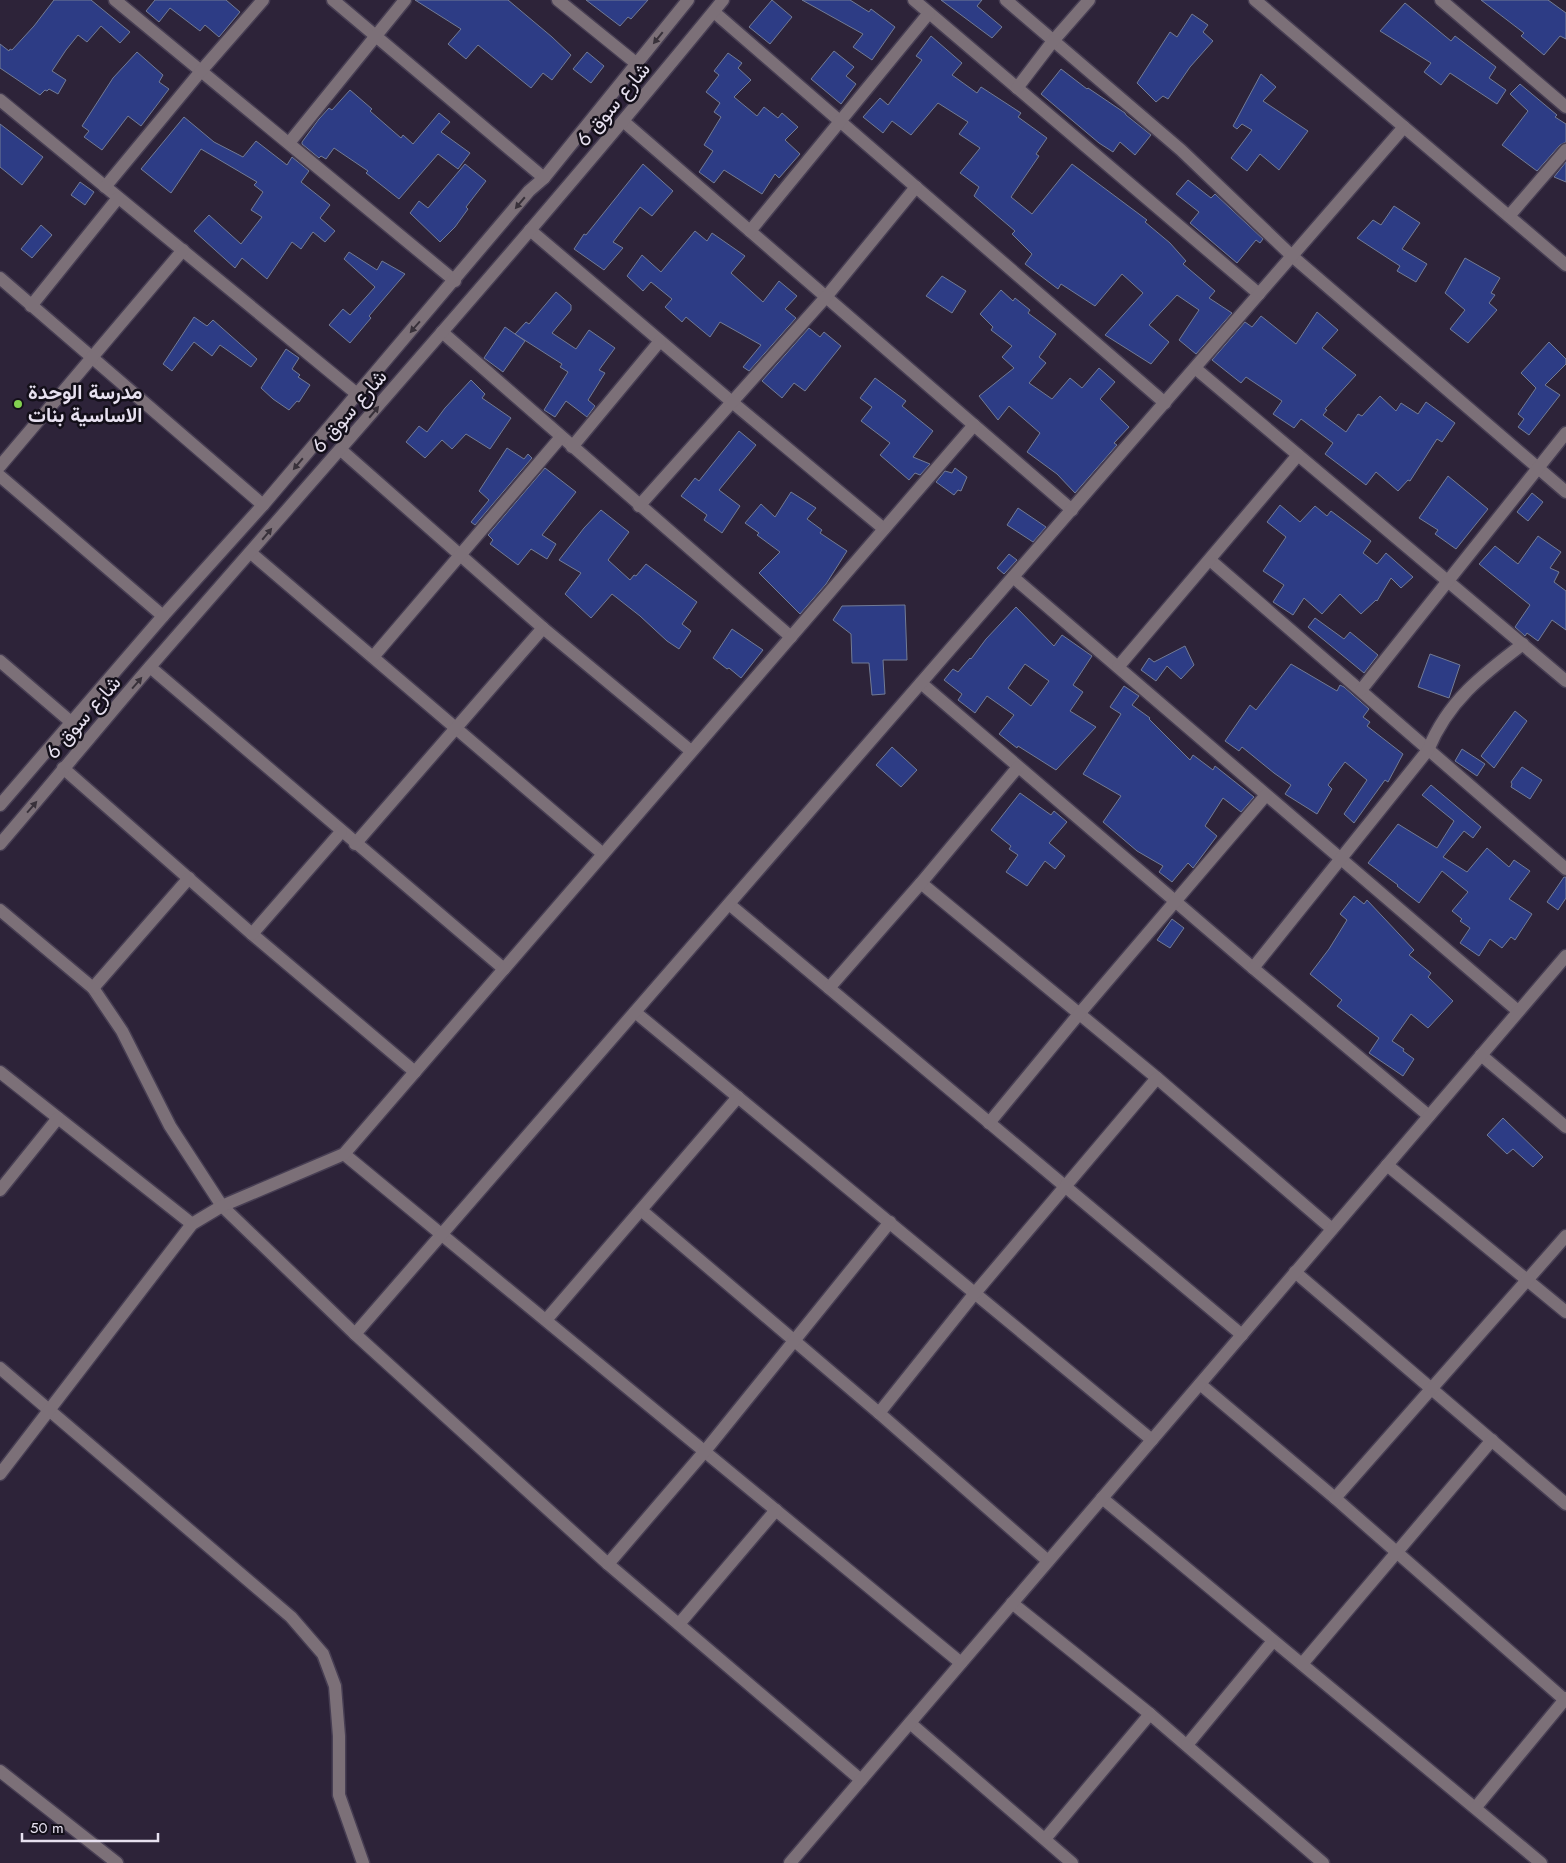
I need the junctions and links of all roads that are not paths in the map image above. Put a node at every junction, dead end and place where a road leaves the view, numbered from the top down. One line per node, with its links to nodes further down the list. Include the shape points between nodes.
1 (115, 0): 18 (street)
2 (262, 0): 18 (street)
3 (333, 0): 15 (street)
4 (405, 0): 15 (street)
5 (558, 0): 17 (street)
6 (688, 0): 17 (street, شارع سوق 6, one-way to 17)
7 (723, 0): 13 (street, شارع سوق 6)
8 (914, 0): 14 (street)
9 (1006, 0): 16 (street)
10 (1088, 0): 16 (street)
11 (1256, 0): 24 (street)
12 (1441, 0): 21 (street)
13 (714, 12): 22 (street, شارع سوق 6); 23 (street)
14 (929, 13): 19 (street); 23 (street)
15 (376, 37): 25 (street); 27 (street)
16 (1053, 41): 19 (street); 35 (street, via 1181,150)
17 (637, 64): 27 (street, شارع سوق 6)
18 (201, 71): 25 (street); 28 (street)
19 (1017, 88): 39 (street)
20 (0, 100): 28 (street)
21 (1566, 107)
22 (623, 121): 32 (street, شارع سوق 6); 33 (street)
23 (840, 122): 29 (street); 33 (street)
24 (1404, 127): 31 (street); 35 (street)
25 (289, 143): 38 (street)
26 (1566, 150): 31 (street)
27 (544, 178): 38 (street, شارع سوق 6, one-way to 38, via 529,191)
28 (105, 188): 30 (street)
29 (916, 188): 40 (street); 48 (street)
30 (118, 198): 34 (street); 41 (street)
31 (1509, 216): 36 (street)
32 (530, 230): 42 (street, شارع سوق 6); 43 (street)
33 (750, 231): 40 (street)
34 (183, 250): 44 (street); 46 (street)
35 (1292, 256): 39 (street); 56 (street)
36 (1566, 264)
37 (0, 278): 41 (street)
38 (455, 281): 46 (street, شارع سوق 6, one-way to 46)
39 (1259, 294): 45 (street)
40 (826, 297): 47 (street); 49 (street)
41 (31, 306): 44 (street)
42 (442, 332): 51 (street); 53 (street, شارع سوق 6, one-way to 42)
43 (660, 341): 47 (street); 52 (street)
44 (92, 357): 55 (street); 59 (street)
45 (1195, 368): 48 (street); 54 (street)
46 (357, 394): 59 (street, شارع سوق 6, one-way to 59)
47 (732, 402): 60 (street); 62 (street)
48 (1165, 403): 61 (street)
49 (974, 425): 61 (street); 62 (street)
50 (1566, 433): 56 (street)
51 (560, 436): 52 (street); 64 (street)
52 (572, 447): 60 (street)
53 (341, 450): 63 (street, شارع سوق 6, one-way to 53); 64 (street)
54 (1298, 455): 65 (street); 67 (street)
55 (0, 466)
56 (1538, 467): 58 (street); 67 (street)
57 (0, 476): 68 (street)
58 (1566, 492)
59 (263, 505): 68 (street, شارع سوق 6)
60 (639, 506): 70 (street)
61 (1072, 510): 66 (street)
62 (884, 529): 70 (street)
63 (251, 553): 72 (street); 74 (street, شارع سوق 6)
64 (460, 554): 69 (street); 72 (street)
65 (1210, 560): 75 (street); 78 (street)
66 (1013, 577): 75 (street); 77 (street)
67 (1449, 581): 71 (street); 78 (street)
68 (163, 616): 79 (street, شارع سوق 6)
69 (543, 628): 80 (street); 82 (street)
70 (790, 637): 82 (street)
71 (1522, 644): 76 (street); 81 (street, via 1465,692 1448,712)
72 (373, 657): 80 (street)
73 (0, 661): 79 (street)
74 (150, 667): 84 (street, شارع سوق 6, one-way to 74); 87 (street)
75 (1118, 667): 85 (street)
76 (1566, 681)
77 (921, 683): 83 (street); 96 (street)
78 (1361, 690): 81 (street)
79 (71, 722): 86 (street, شارع سوق 6)
80 (456, 730): 89 (street); 90 (street)
81 (1428, 750): 91 (street); 92 (street)
82 (692, 751): 90 (street)
83 (1018, 767): 94 (street); 95 (street)
84 (63, 768): 88 (street, شارع سوق 6, one-way to 84); 93 (street)
85 (1266, 795): 91 (street); 95 (street)
86 (0, 805)
87 (342, 832): 89 (street); 98 (street)
88 (0, 844)
89 (355, 844): 101 (street)
90 (603, 854): 101 (street)
91 (1341, 859): 100 (street); 104 (street)
92 (1566, 869)
93 (189, 878): 98 (street); 102 (street)
94 (921, 883): 103 (street); 106 (street)
95 (1176, 902): 100 (street); 106 (street)
96 (729, 904): 103 (street); 105 (street)
97 (0, 910): 102 (street)
98 (252, 934): 109 (street)
99 (1566, 956): 104 (street)
100 (1252, 968): 112 (street)
101 (504, 969): 109 (street)
102 (93, 988): 120 (street, via 122,1030 170,1126)
103 (829, 988): 114 (street)
104 (1518, 1011): 107 (street)
105 (635, 1012): 111 (street); 125 (street)
106 (1079, 1014): 110 (street); 114 (street)
107 (1481, 1055): 112 (street); 115 (street)
108 (0, 1072): 113 (street)
109 (414, 1072): 116 (street)
110 (1157, 1078): 118 (street); 124 (street)
111 (738, 1098): 121 (street); 122 (street)
112 (1429, 1116): 117 (street)
113 (58, 1118): 119 (street); 123 (street)
114 (989, 1123): 118 (street)
115 (1566, 1127)
116 (344, 1154): 120 (street); 125 (street)
117 (1387, 1165): 124 (street); 128 (street)
118 (1065, 1187): 129 (street); 133 (street)
119 (0, 1190)
120 (222, 1206): 123 (street); 132 (street)
121 (641, 1210): 131 (street); 134 (street)
122 (890, 1222): 129 (street); 134 (street)
123 (192, 1224): 138 (street)
124 (1332, 1229): 127 (street)
125 (442, 1234): 131 (street); 132 (street)
126 (1566, 1236): 128 (street)
127 (1296, 1272): 133 (street); 137 (street)
128 (1528, 1279): 130 (street); 137 (street)
129 (975, 1293): 139 (street); 140 (street)
130 (1566, 1312)
131 (546, 1320): 142 (street)
132 (355, 1334): 150 (street)
133 (1242, 1335): 136 (street)
134 (795, 1340): 139 (street); 142 (street)
135 (0, 1368): 138 (street)
136 (1200, 1384): 140 (street); 145 (street)
137 (1432, 1388): 141 (street); 145 (street)
138 (48, 1410): 143 (street); 165 (street, via 291,1616 323,1654 335,1686 339,1795)
139 (880, 1412): 149 (street)
140 (1152, 1440): 144 (street)
141 (1492, 1440): 146 (street); 148 (street)
142 (705, 1451): 147 (street); 150 (street)
143 (0, 1474)
144 (1102, 1498): 149 (street); 153 (street)
145 (1335, 1498): 148 (street)
146 (1566, 1504)
147 (776, 1510): 152 (street); 154 (street)
148 (1397, 1552): 155 (street); 156 (street)
149 (1048, 1562): 151 (street)
150 (608, 1564): 152 (street)
151 (1012, 1603): 154 (street); 157 (street)
152 (679, 1624): 161 (street)
153 (1273, 1641): 155 (street); 159 (street)
154 (961, 1663): 158 (street)
155 (1302, 1664): 162 (street)
156 (1566, 1699): 162 (street)
157 (1150, 1714): 159 (street); 163 (street)
158 (910, 1723): 161 (street); 163 (street)
159 (1187, 1745): 168 (street)
160 (0, 1771): 164 (street)
161 (861, 1780): 166 (street)
162 (1476, 1807): 169 (street)
163 (1045, 1839): 167 (street)
164 (117, 1863)
165 (363, 1863)
166 (790, 1863)
167 (1072, 1863)
168 (1323, 1863)
169 (1541, 1863)

